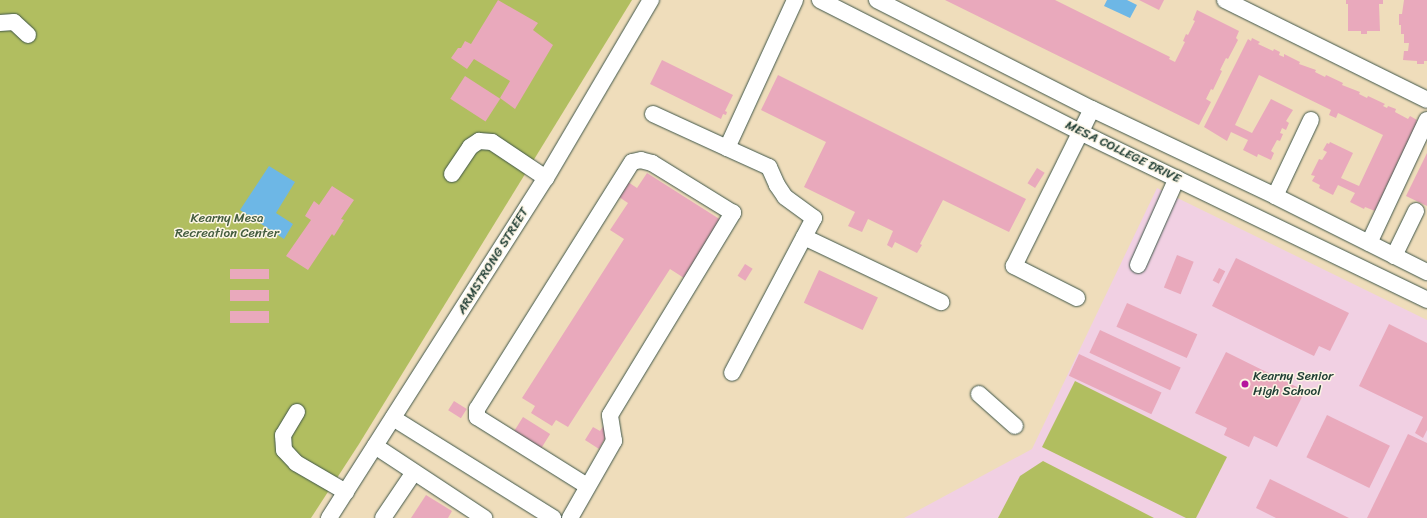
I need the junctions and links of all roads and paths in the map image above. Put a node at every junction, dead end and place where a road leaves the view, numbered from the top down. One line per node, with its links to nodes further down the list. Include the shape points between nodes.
1 (651, 0): 17 (street, ARMSTRONG STREET)
2 (795, 0): 15 (street)
3 (820, 0): 14 (street, MESA COLLEGE DRIVE)
4 (877, 0): 10 (street, MESA COLLEGE DRIVE)
5 (1225, 0): 6 (street)
6 (1241, 4): 9 (street)
7 (0, 23): 8 (street, via 14,22)
8 (28, 35)
9 (1427, 100)
10 (1092, 109): 14 (street); 19 (street, MESA COLLEGE DRIVE)
11 (653, 114): 15 (street)
12 (1310, 120): 19 (street)
13 (1427, 120): 22 (street)
14 (1080, 132): 18 (street, MESA COLLEGE DRIVE); 26 (street, via 1014,266)
15 (727, 148): 21 (street, via 769,167 785,197 814,218)
16 (452, 174): 17 (street, via 470,147 479,141 492,142)
17 (546, 178): 32 (street, ARMSTRONG STREET)
18 (1177, 178): 24 (street); 27 (street, MESA COLLEGE DRIVE)
19 (1274, 196): 22 (street, MESA COLLEGE DRIVE)
20 (1416, 211): 23 (street)
21 (804, 237): 28 (street); 29 (street)
22 (1368, 243): 23 (street, MESA COLLEGE DRIVE)
23 (1394, 256): 25 (street, MESA COLLEGE DRIVE)
24 (1138, 266)
25 (1427, 272)
26 (1077, 298)
27 (1427, 300)
28 (941, 302)
29 (732, 373)
30 (979, 394): 33 (street)
31 (297, 412): 37 (street, via 283,435 284,450 296,463)
32 (393, 418): 34 (street, ARMSTRONG STREET); 41 (street)
33 (1015, 426)
34 (375, 446): 35 (street); 37 (street, ARMSTRONG STREET)
35 (414, 472): 39 (street); 40 (street)
36 (587, 486): 36 (street, via 477,417 477,409 632,162 641,160 652,163 733,213 610,415 614,442); 42 (street)
37 (346, 492): 38 (street, ARMSTRONG STREET)
38 (330, 518)
39 (383, 518)
40 (484, 518)
41 (553, 518)
42 (570, 518)

